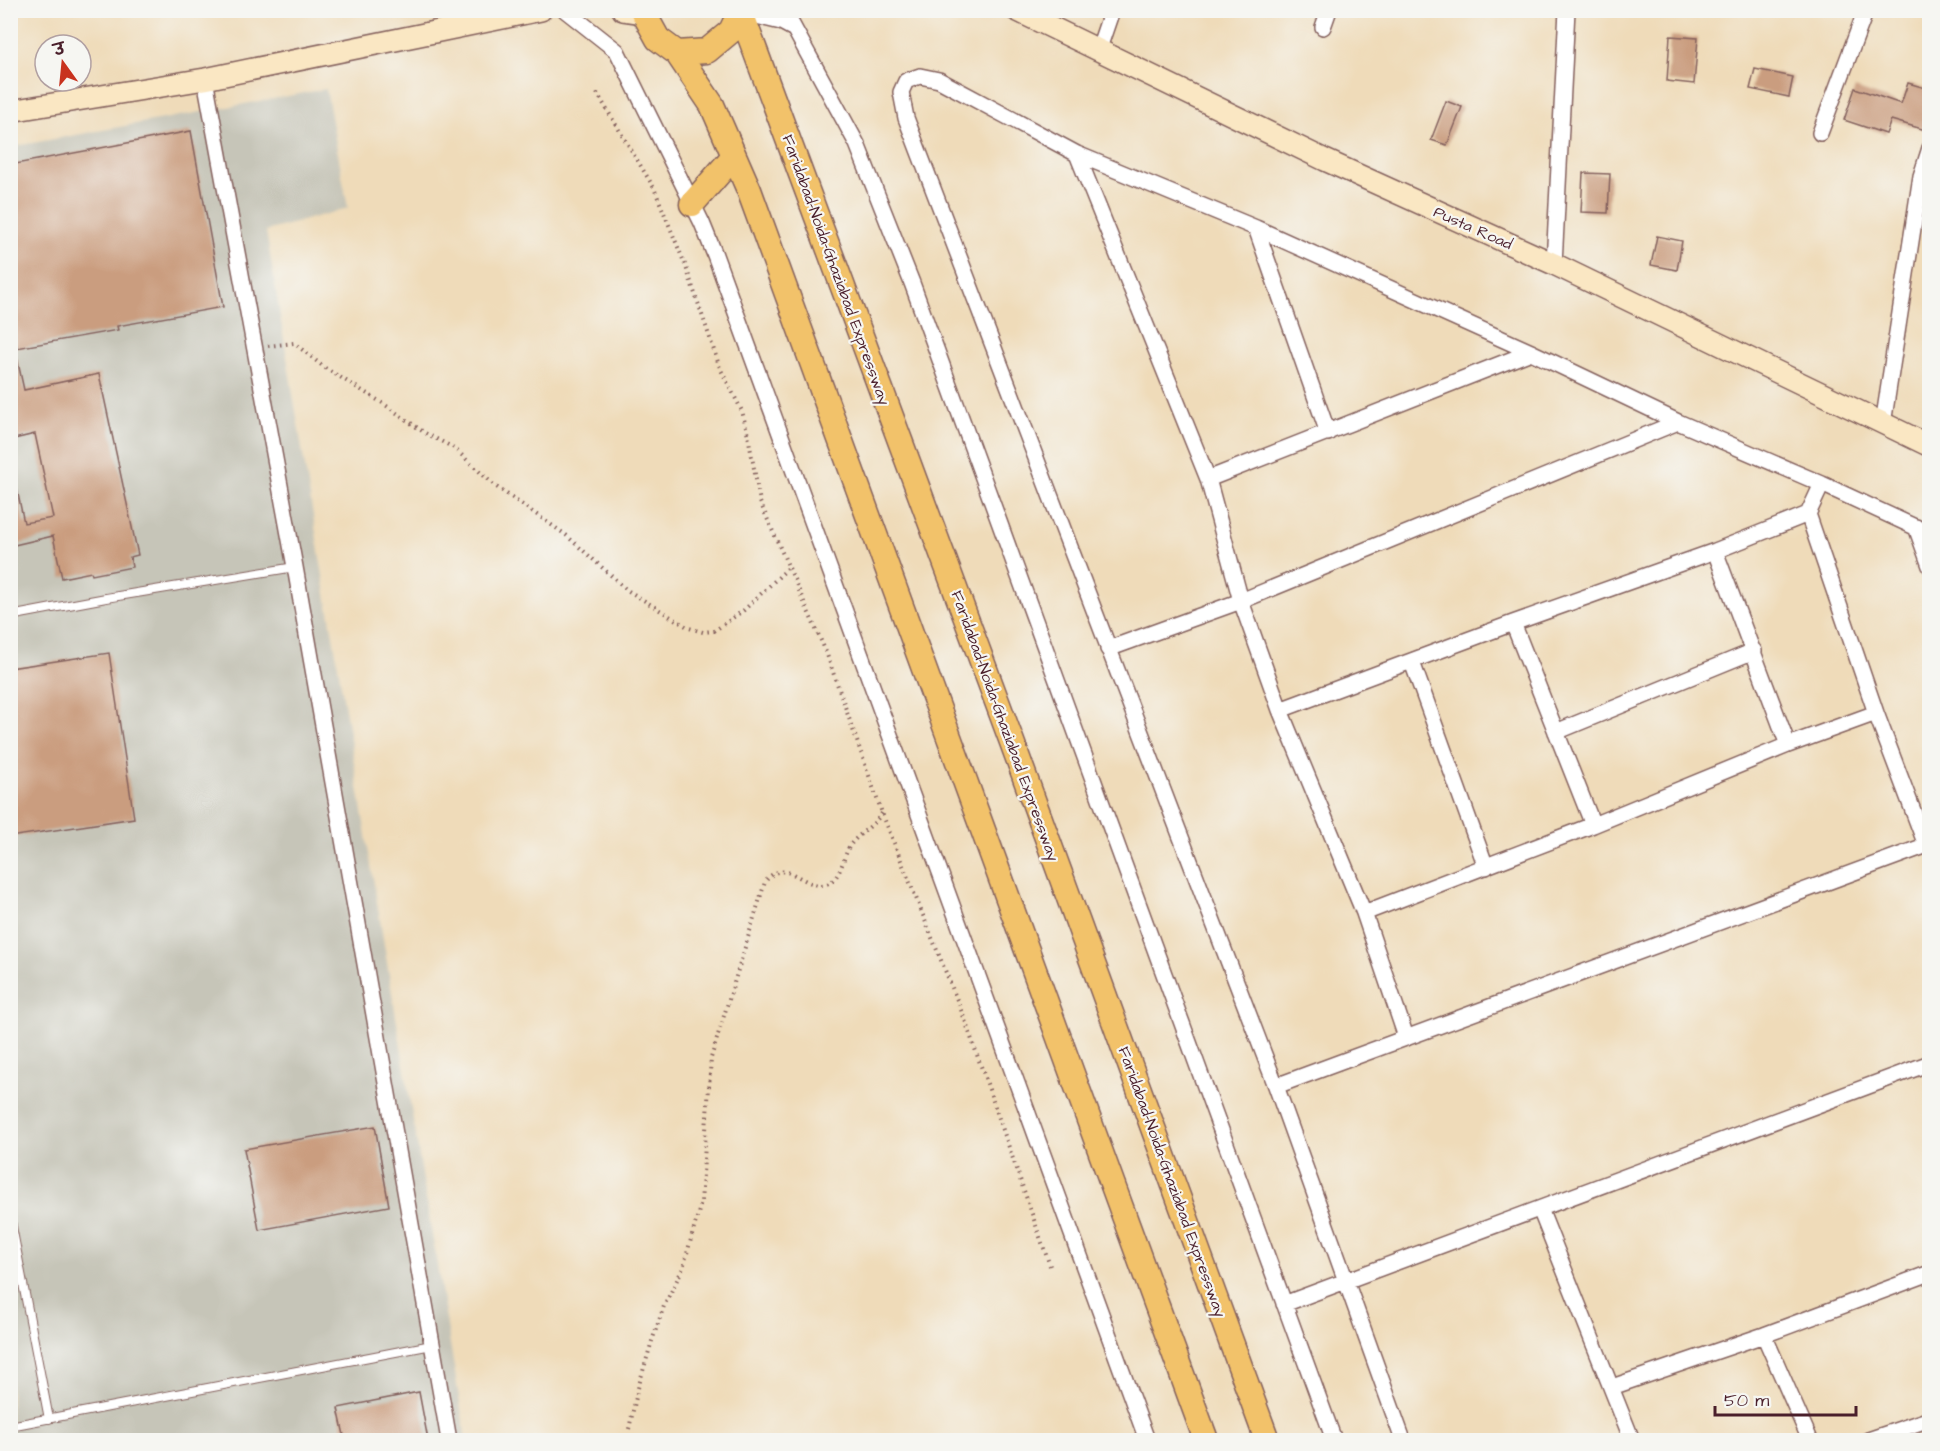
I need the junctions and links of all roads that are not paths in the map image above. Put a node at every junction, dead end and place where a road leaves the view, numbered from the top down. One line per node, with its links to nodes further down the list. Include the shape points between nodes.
1 (541, 10): 16 (street)
2 (565, 10): 22 (street, via 617,51)
3 (784, 10): 13 (street)
4 (1016, 10): 11 (street, Pusta Road)
5 (1112, 10): 14 (street)
6 (1329, 10): 12 (street)
7 (1567, 10): 24 (street)
8 (1866, 10): 18 (street)
9 (636, 11): 15 (main road, via 658,39)
10 (740, 11): 13 (street); 15 (main road, via 731,31 707,51); 68 (main road, Faridabad-Noida-Ghaziabad Expressway)
11 (1040, 16): 14 (street, Pusta Road)
12 (1323, 27)
13 (794, 29): 58 (street, via 857,144 912,283)
14 (1098, 51): 24 (street, Pusta Road, via 1324,160)
15 (677, 53): 21 (main road, via 712,105)
16 (205, 79): 17 (street); 36 (street)
17 (10, 111)
18 (1820, 133)
19 (1929, 148): 27 (street, via 1921,176)
20 (1077, 154): 23 (street); 30 (street); 40 (street, via 939,80 920,76 906,81 901,92 906,118)
21 (734, 156): 22 (main road); 67 (main road)
22 (692, 204): 66 (street, via 720,266)
23 (1256, 228): 25 (street); 28 (street)
24 (1554, 264): 27 (street, Pusta Road)
25 (1531, 352): 26 (street); 28 (street)
26 (1678, 422): 31 (street); 37 (street)
27 (1883, 424): 29 (street, Pusta Road)
28 (1328, 433): 30 (street)
29 (1929, 446)
30 (1208, 479): 37 (street)
31 (1822, 484): 32 (street); 33 (street)
32 (1808, 514): 34 (street); 44 (street)
33 (1922, 530): 35 (street)
34 (1715, 551): 39 (street); 41 (street)
35 (1929, 566)
36 (295, 567): 38 (lane); 60 (street)
37 (1241, 601): 40 (street); 43 (street)
38 (10, 616)
39 (1513, 623): 42 (street); 45 (street)
40 (1108, 649): 53 (street)
41 (1754, 651): 45 (street); 46 (street)
42 (1412, 662): 43 (street); 49 (street)
43 (1280, 710): 50 (street)
44 (1876, 713): 46 (street); 48 (street)
45 (1556, 732): 47 (street)
46 (1788, 745): 47 (street)
47 (1593, 825): 49 (street)
48 (1928, 845): 51 (street)
49 (1486, 867): 50 (street)
50 (1364, 913): 51 (street)
51 (1406, 1037): 53 (street)
52 (1929, 1063): 54 (street)
53 (1276, 1086): 57 (street)
54 (1540, 1209): 57 (street); 61 (street)
55 (10, 1216): 62 (lane)
56 (1929, 1273): 59 (street)
57 (1345, 1281): 58 (street); 70 (street)
58 (1284, 1304): 69 (street)
59 (1764, 1335): 61 (street); 72 (street)
60 (432, 1345): 62 (lane); 65 (street)
61 (1612, 1387): 71 (street)
62 (49, 1419): 64 (lane)
63 (1929, 1419): 73 (street)
64 (10, 1426)
65 (449, 1440)
66 (1147, 1440)
67 (1206, 1440)
68 (1267, 1440)
69 (1334, 1440)
70 (1402, 1440)
71 (1632, 1440)
72 (1810, 1440)
73 (1868, 1440)

